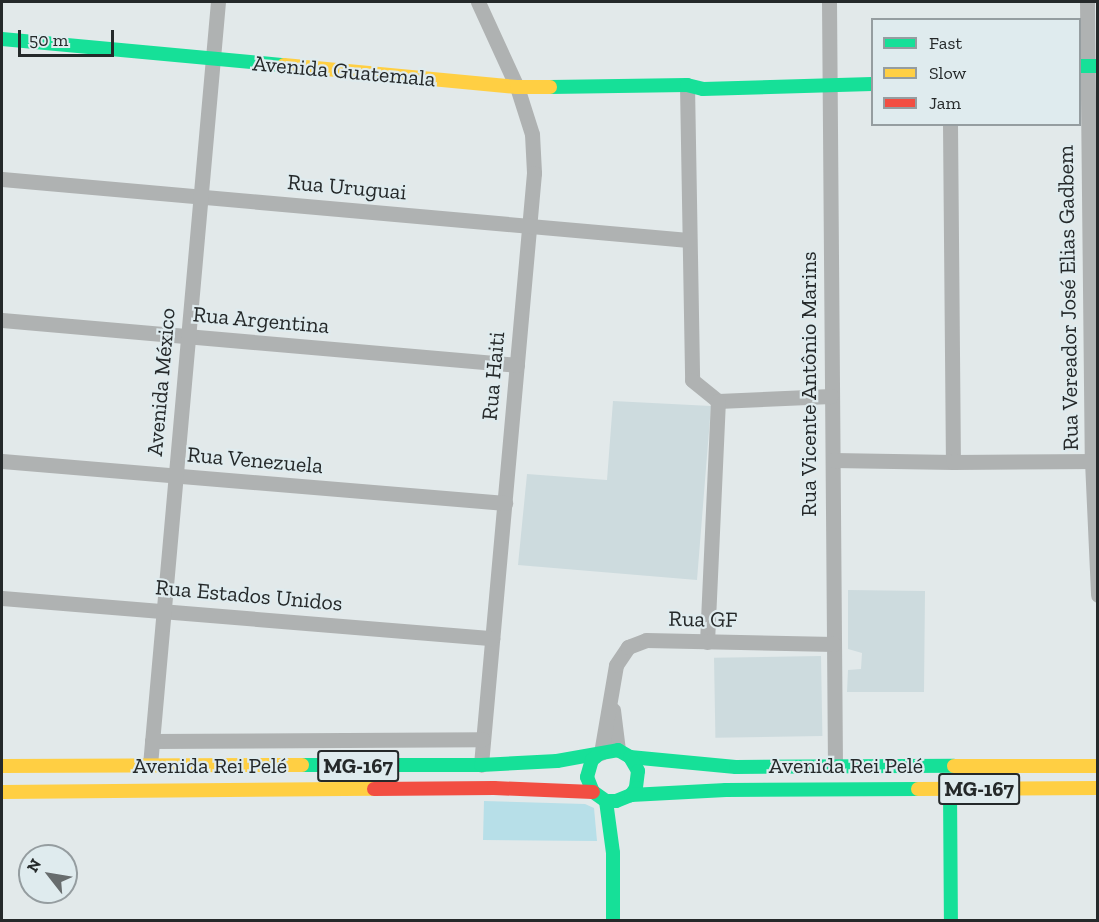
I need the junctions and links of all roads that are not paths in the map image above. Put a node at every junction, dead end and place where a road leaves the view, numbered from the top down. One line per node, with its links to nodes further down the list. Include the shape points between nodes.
1 (218, 2): 6 (street, Avenida México)
2 (478, 2): 12 (street, Rua Haiti)
3 (829, 2): 8 (street, Rua Vicente Antônio Marins)
4 (1087, 2): 9 (street, Rua Vereador José Elias Gadbem)
5 (2, 39): 6 (main road, Avenida Guatemala)
6 (213, 58): 12 (main road, Avenida Guatemala); 15 (street, Avenida México)
7 (796, 72): 11 (main road, via 703,78)
8 (830, 73): 10 (main road); 11 (main road, via 703,89); 21 (street, Rua Vicente Antônio Marins)
9 (1088, 74): 25 (street, Rua Vereador José Elias Gadbem)
10 (871, 83)
11 (687, 85): 12 (main road, Avenida Guatemala); 17 (street)
12 (517, 87): 16 (street, Rua Haiti, via 532,134)
13 (950, 126): 26 (street)
14 (2, 179): 15 (street, Rua Uruguai)
15 (201, 196): 16 (street, Rua Uruguai); 19 (street, Avenida México)
16 (530, 225): 17 (street, Rua Uruguai); 20 (street, Rua Haiti)
17 (688, 240): 22 (street, via 692,381)
18 (2, 320): 19 (street, Rua Argentina)
19 (188, 336): 20 (street, Rua Argentina); 27 (street, Avenida México)
20 (517, 365): 28 (street, Rua Haiti)
21 (831, 396): 22 (street); 23 (street, Rua Vicente Antônio Marins)
22 (718, 401): 33 (street)
23 (832, 460): 26 (street); 34 (street, Rua Vicente Antônio Marins)
24 (2, 461): 27 (street, Rua Venezuela)
25 (1095, 461): 26 (street); 29 (street, Rua Vereador José Elias Gadbem)
26 (953, 462)
27 (176, 476): 28 (street, Rua Venezuela); 31 (street, Avenida México)
28 (505, 503): 32 (street, Rua Haiti)
29 (1097, 595)
30 (2, 598): 31 (street, Rua Estados Unidos)
31 (163, 610): 32 (street, Rua Estados Unidos); 37 (street, Avenida México)
32 (492, 638): 36 (street, Rua Haiti)
33 (707, 642): 34 (street, Rua GF); 35 (street, Rua GF, via 646,640 628,647 616,665)
34 (834, 644): 43 (street, Rua Vicente Antônio Marins)
35 (612, 698): 38 (street, Rua GF); 39 (street, Rua GF)
36 (483, 738): 37 (street); 41 (street, Rua Haiti)
37 (152, 741): 40 (street, Avenida México)
38 (600, 754): 39 (main road, Avenida Rei Pelé); 41 (main road, Avenida Rei Pelé / MG-167, via 557,761); 48 (main road, via 588,768)
39 (624, 754): 43 (main road, Avenida Rei Pelé / MG-167, via 736,767); 49 (main road, via 638,771 636,788)
40 (150, 765): 41 (main road, Avenida Rei Pelé / MG-167); 42 (main road, Avenida Rei Pelé / MG-167)
41 (481, 765)
42 (2, 766)
43 (835, 766): 44 (main road, Avenida Rei Pelé / MG-167)
44 (1098, 766)
45 (1098, 788): 46 (main road, Avenida Rei Pelé / MG-167)
46 (950, 789): 49 (main road, Avenida Rei Pelé / MG-167, via 734,789); 53 (main road)
47 (2, 792): 48 (main road, Avenida Rei Pelé / MG-167, via 494,788)
48 (593, 792): 50 (main road)
49 (628, 796): 50 (main road, Avenida Rei Pelé); 51 (main road)
50 (606, 801): 51 (main road)
51 (613, 853): 52 (main road)
52 (613, 921)
53 (951, 921)

